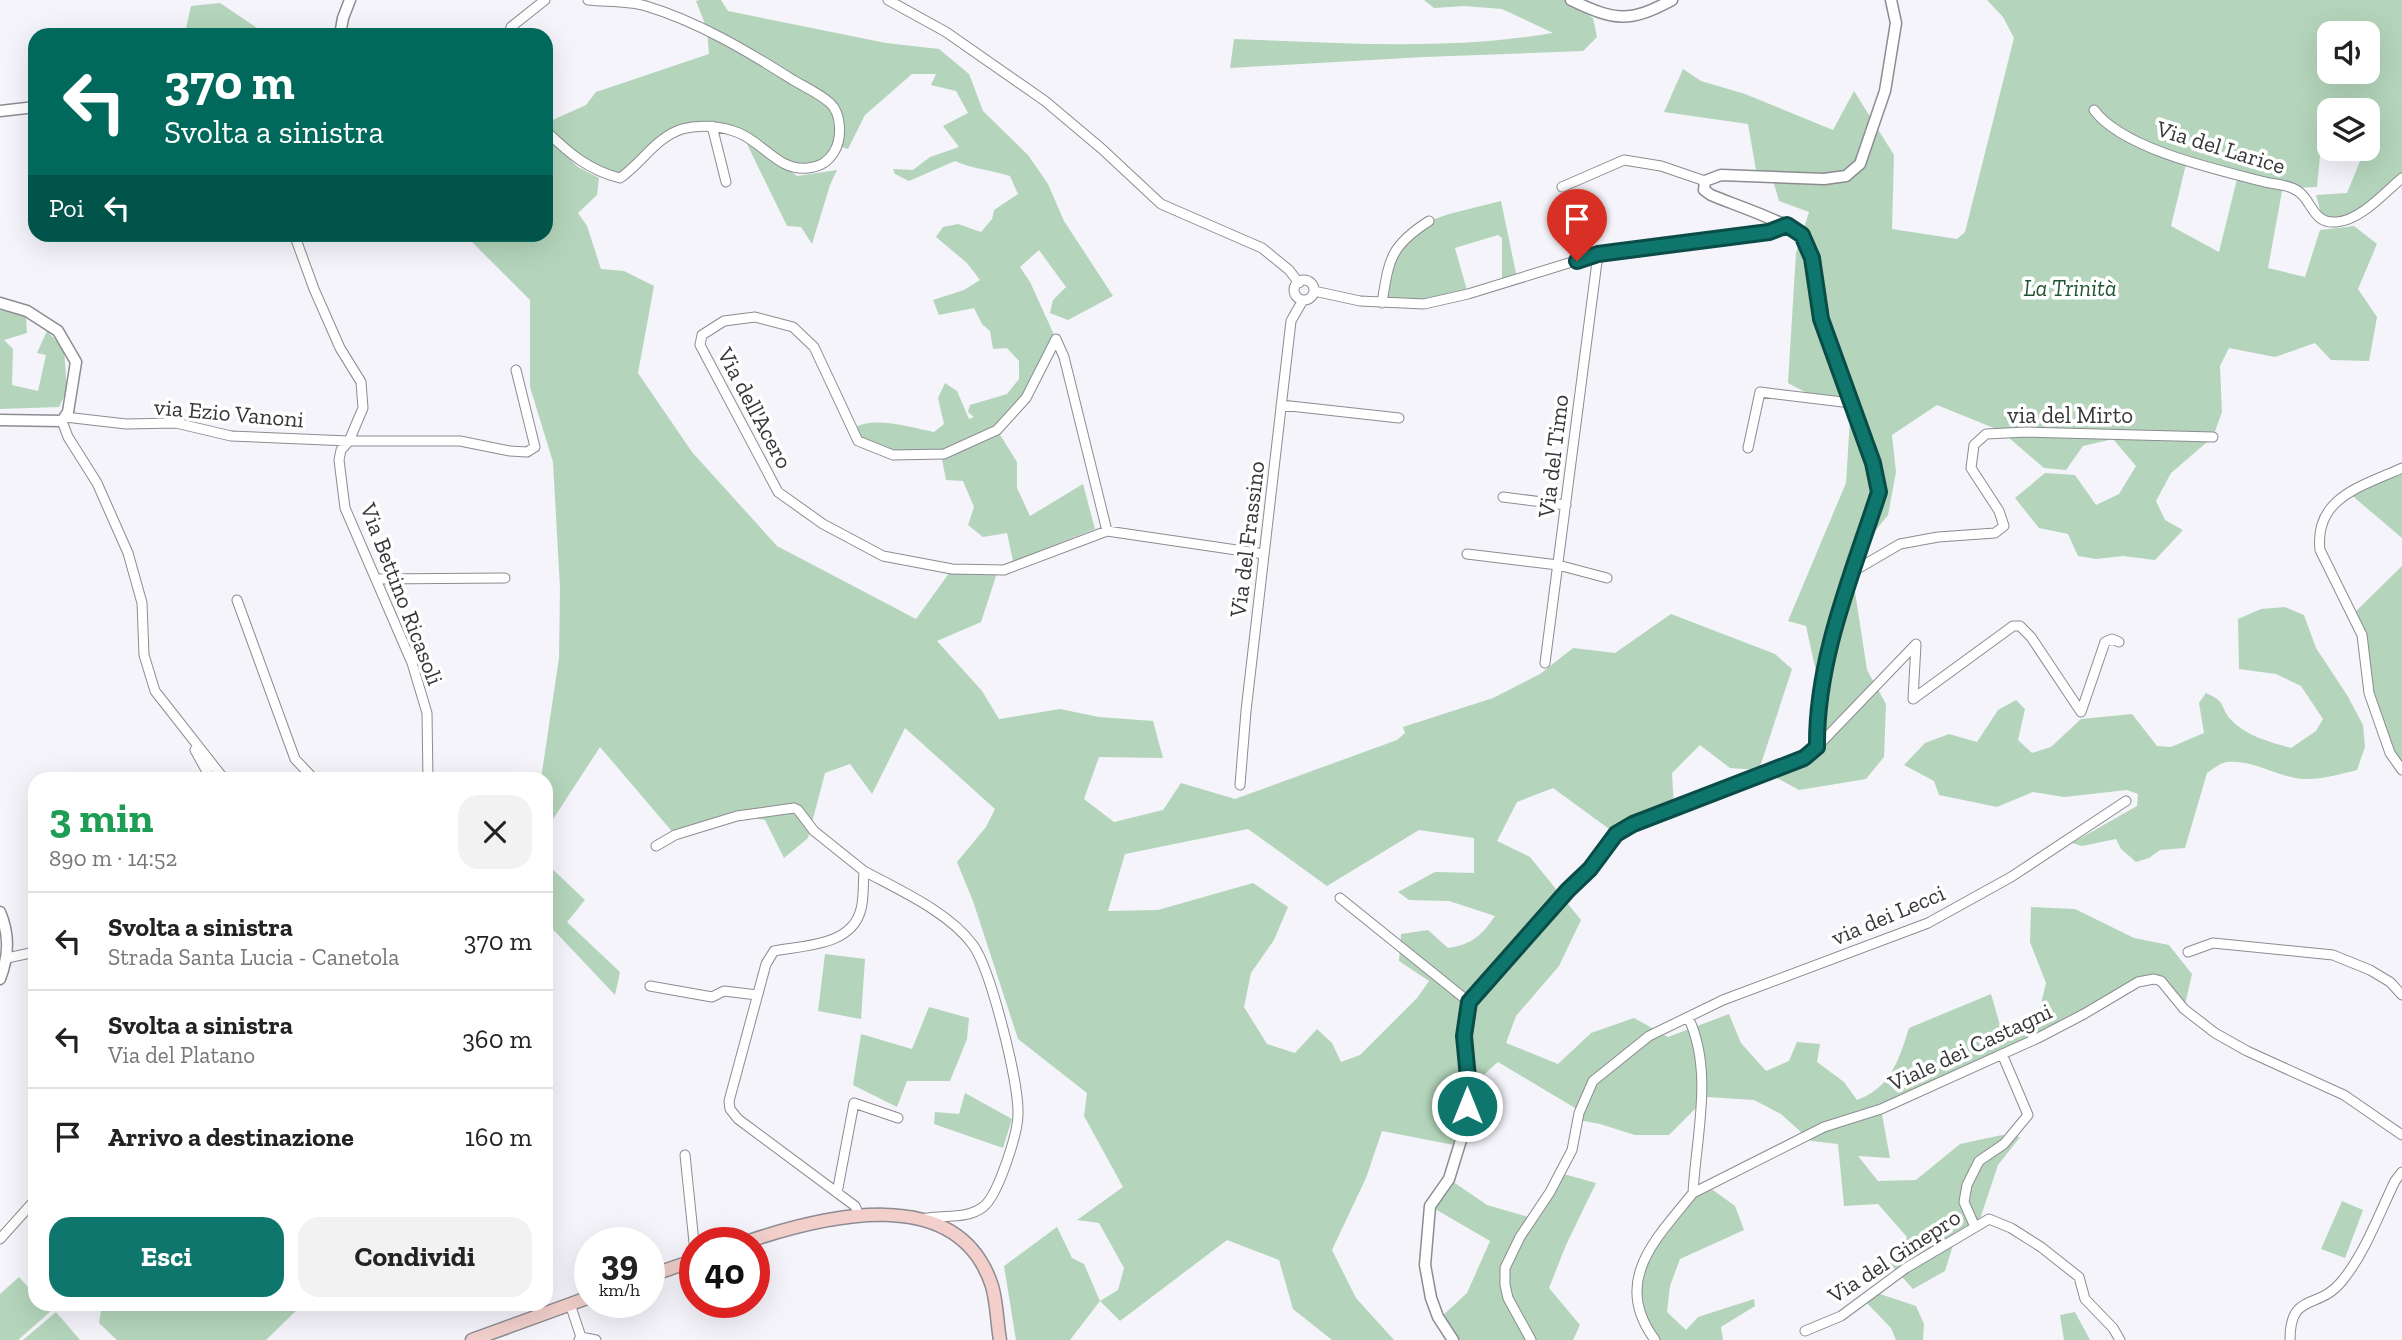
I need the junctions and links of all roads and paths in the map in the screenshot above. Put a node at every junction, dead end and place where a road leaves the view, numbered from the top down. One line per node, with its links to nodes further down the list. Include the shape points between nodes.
1 (350, 0): 8 (street)
2 (545, 0): 9 (street)
3 (588, 0): 13 (street, via 644,5 707,29 832,104 840,124 838,145 828,160 817,167 798,169 782,164 741,134)
4 (888, 0): 23 (street, via 946,32 1036,94 1161,204 1262,248)
5 (1571, 0): 6 (street, via 1597,12 1627,17 1645,14)
6 (1672, 0)
7 (1891, 0): 16 (street, via 1896,23 1885,90 1860,164 1846,176 1824,179 1721,175)
8 (341, 28)
9 (511, 28)
10 (28, 108): 12 (street)
11 (2094, 110): 15 (street, Via del Larice, via 2102,120 2144,145 2294,188 2323,221 2350,218)
12 (0, 111)
13 (712, 126): 14 (street, via 682,129 661,140 620,178 600,173 575,158); 17 (street)
14 (553, 138)
15 (2402, 178)
16 (1705, 181): 18 (street, via 1624,160); 20 (street, via 1704,190 1711,195)
17 (726, 182)
18 (1562, 187)
19 (1429, 221): 27 (street, via 1393,251)
20 (1787, 225): 22 (street, via 1769,232); 29 (street, via 1802,235 1812,258 1821,319)
21 (297, 242): 35 (street, Via Bettino Ricasoli, via 340,348 361,382 363,408)
22 (1598, 254): 27 (street, via 1445,301); 39 (street, Via del Timo)
23 (1298, 283): 24 (street, via 1310,283); 25 (street, via 1295,291)
24 (1314, 291): 25 (street); 27 (street)
25 (1303, 300): 30 (street, Via del Frassino, via 1291,321)
26 (0, 303): 32 (street, via 27,311 58,331 76,362)
27 (1382, 303)
28 (516, 370): 35 (street, via Ezio Vanoni, via 535,447 527,452 460,440)
29 (1851, 402): 36 (street, via 1760,392); 44 (street, via 1879,492)
30 (1282, 405): 31 (street); 41 (street, Via del Frassino)
31 (1399, 418)
32 (63, 419): 33 (street); 35 (street, via Ezio Vanoni, via 176,422 231,436); 51 (street, via 128,553 142,603 144,655 155,691)
33 (0, 420)
34 (2213, 437): 44 (street, via del Mirto, via 1986,435 1974,445 1971,468 2004,526 1995,533 1900,544)
35 (349, 441): 46 (street, Via Bettino Ricasoli, via 339,460 345,508)
36 (1748, 448)
37 (2402, 468): 53 (street, via 2331,505 2318,536 2320,550 2362,635 2369,693 2390,753)
38 (1503, 498): 39 (street)
39 (1566, 505): 43 (street, Via del Timo)
40 (1107, 531): 40 (street, Via dell'Acero, via 1056,340 1026,398 997,430 944,454 893,455 858,441 814,347 793,327 755,317 724,321 702,335 700,345 778,492 823,524 883,556 952,569 1004,570); 41 (street, Via dell'Acero)
41 (1264, 554): 58 (street, Via del Frassino)
42 (1467, 554): 43 (street)
43 (1558, 565): 47 (street); 50 (street, Via del Timo)
44 (1852, 572): 52 (street, via 1824,665 1816,717)
45 (505, 578): 46 (street)
46 (376, 579): 57 (street, Via Bettino Ricasoli, via 412,663 427,713)
47 (1607, 579)
48 (237, 600): 56 (street, via 295,759)
49 (2119, 642): 52 (street, via 2105,642 2081,712 2020,626 2013,626 1913,699 1916,644)
50 (1545, 663)
51 (181, 725): 54 (street); 55 (street)
52 (1817, 747): 71 (street, via 1804,758 1616,834)
53 (2402, 770)
54 (207, 772)
55 (218, 772)
56 (307, 772)
57 (428, 772)
58 (1240, 785)
59 (2126, 801): 72 (street, via dei Lecci, via 2011,877 1928,923)
60 (656, 846): 61 (street, via 675,835 737,816 794,808 814,831)
61 (864, 871): 69 (street, via 862,909 851,930 828,942 774,951); 82 (street, via 916,899 974,947 1002,1027 1017,1090 1017,1127 996,1193 971,1215)
62 (1339, 898): 71 (street)
63 (0, 912): 66 (street, via 8,930)
64 (2188, 952): 70 (street, via 2213,943 2333,955 2370,970)
65 (28, 954): 66 (street)
66 (7, 958): 67 (street)
67 (0, 979)
68 (650, 986): 69 (street, via 712,997 724,992)
69 (757, 995): 78 (street, via 730,1109)
70 (2402, 995)
71 (1469, 1002): 96 (street, via 1464,1036 1469,1088 1465,1127 1449,1179 1430,1206 1425,1265 1438,1317)
72 (1688, 1017): 79 (street, via 1695,1031 1702,1075); 97 (street, via 1649,1036 1592,1081 1579,1112 1572,1150 1504,1268 1508,1298)
73 (2002, 1054): 75 (street, Viale dei Castagni, via 2138,982 2154,979 2215,1032 2344,1095); 79 (street, Viale dei Castagni, via 1881,1109 1824,1127); 84 (street, via 2028,1115 2004,1144 1979,1161 1967,1185 1964,1202)
74 (898, 1118): 78 (street, via 854,1104)
75 (2402, 1135)
76 (685, 1155): 83 (street)
77 (2402, 1172): 100 (street, via 2341,1283 2325,1297 2294,1312)
78 (837, 1193): 81 (street, via 855,1206)
79 (1693, 1193): 98 (street, via 1655,1240 1636,1282 1637,1306)
80 (28, 1208): 86 (street)
81 (859, 1215): 82 (main road); 85 (main road)
82 (922, 1219): 95 (main road, via 947,1228 977,1257 992,1287)
83 (692, 1227)
84 (1975, 1227): 91 (street, Via del Ginepro, via 1906,1268 1841,1316); 99 (street, Via del Ginepro, via 1989,1219 2041,1247 2079,1277 2085,1299)
85 (770, 1234)
86 (0, 1239)
87 (574, 1303): 88 (main road)
88 (570, 1304): 89 (main road); 92 (street)
89 (553, 1310)
90 (551, 1311): 93 (main road)
91 (1805, 1331)
92 (580, 1338): 94 (street)
93 (471, 1340)
94 (596, 1340)
95 (1000, 1340)
96 (1453, 1340)
97 (1531, 1340)
98 (1655, 1340)
99 (2120, 1340)
100 (2290, 1340)

